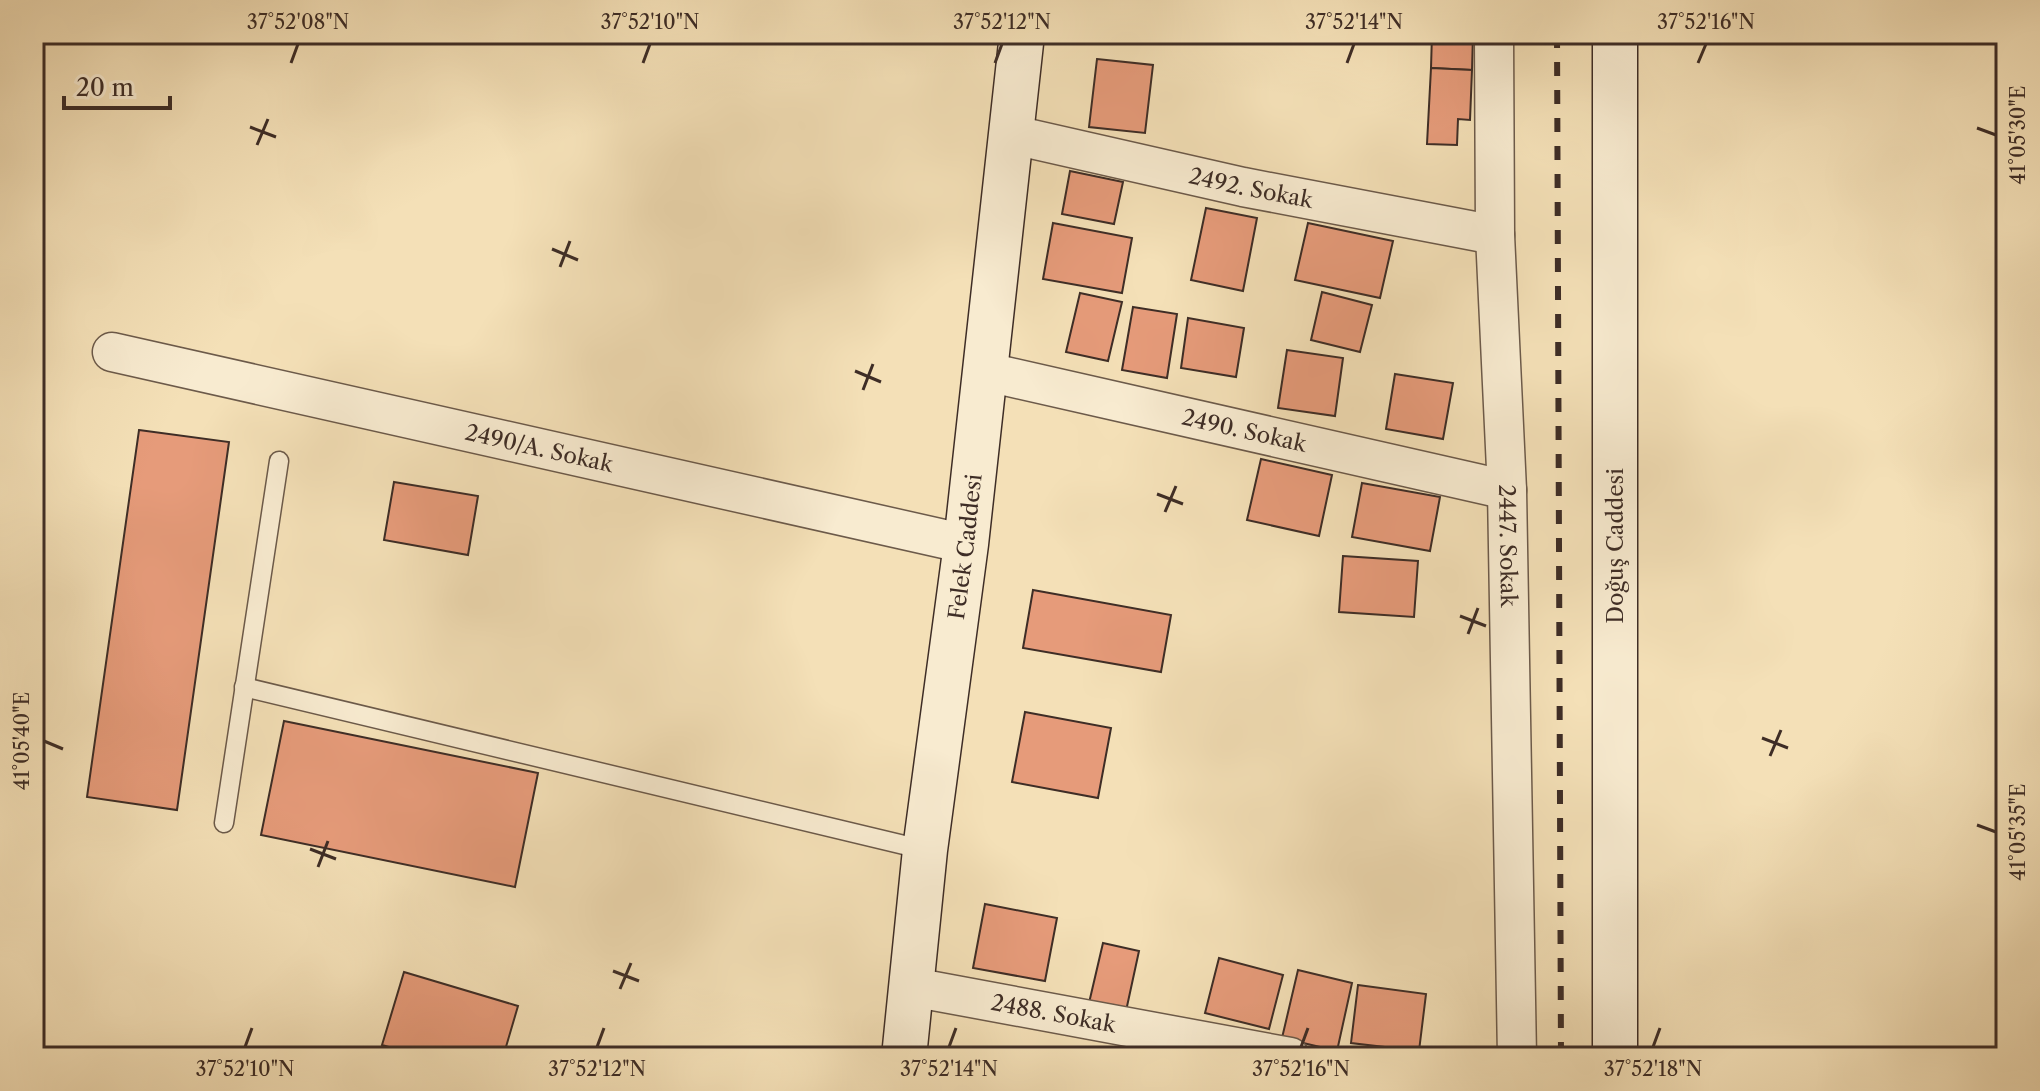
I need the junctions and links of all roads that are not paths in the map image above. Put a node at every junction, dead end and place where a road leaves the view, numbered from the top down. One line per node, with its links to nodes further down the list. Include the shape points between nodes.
1 (1022, 34): 4 (main road, Felek Caddesi)
2 (1494, 34): 5 (street, 2447. Sokak)
3 (1615, 34): 18 (main road, Doğuş Caddesi)
4 (1009, 134): 5 (street, 2492. Sokak, via 1243,187); 7 (main road, Felek Caddesi)
5 (1495, 235): 9 (street, 2447. Sokak)
6 (112, 352): 10 (street, 2490/A. Sokak)
7 (983, 371): 9 (street, 2490. Sokak); 10 (main road, Felek Caddesi)
8 (279, 461): 11 (lane)
9 (1507, 490): 17 (street, 2447. Sokak)
10 (966, 544): 13 (main road, Felek Caddesi)
11 (244, 687): 12 (lane); 13 (lane)
12 (224, 823)
13 (925, 850): 14 (main road, Felek Caddesi)
14 (912, 987): 15 (main road, Felek Caddesi); 16 (street, 2488. Sokak)
15 (904, 1057)
16 (1290, 1057)
17 (1517, 1057)
18 (1615, 1057)

